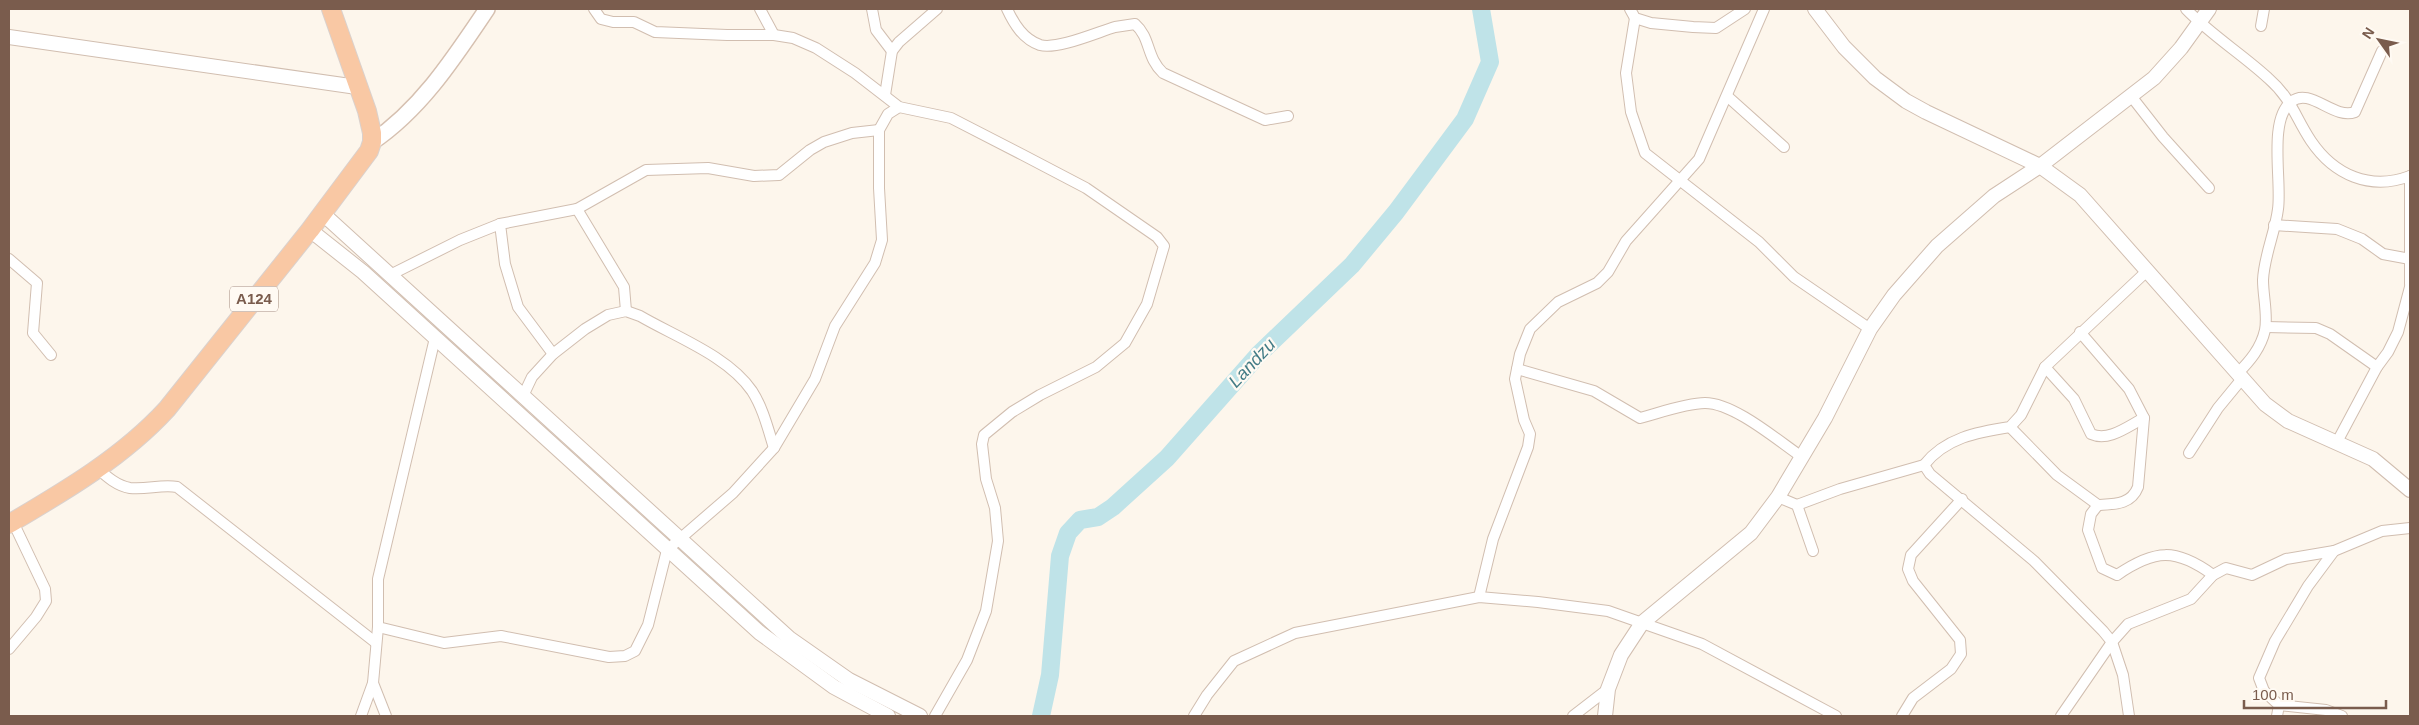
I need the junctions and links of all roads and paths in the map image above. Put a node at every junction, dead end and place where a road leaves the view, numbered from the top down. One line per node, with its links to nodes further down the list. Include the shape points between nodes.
1 (331, 9): 21 (highway)
2 (487, 9): 29 (main road, via 428,92 394,128)
3 (594, 9): 17 (street, via 601,19 634,22 655,32)
4 (760, 9): 17 (street)
5 (872, 9): 20 (street, via 876,30)
6 (937, 9): 20 (street, via 898,42)
7 (1007, 9): 27 (street, via 1015,25 1042,46 1135,24 1142,30 1154,64 1163,73 1265,120)
8 (1745, 9): 14 (street, via 1716,28 1693,28)
9 (1764, 9): 23 (street)
10 (1814, 9): 31 (street, via 1844,47 1906,101)
11 (2186, 9): 15 (street)
12 (2209, 9): 15 (street)
13 (2264, 9): 16 (street)
14 (1633, 13): 33 (street, via 1626,73 1631,112 1645,152)
15 (2200, 23): 24 (street, via 2154,78); 25 (street, via 2269,78)
16 (2261, 26)
17 (774, 35): 22 (street, via 793,38 816,48)
18 (9, 37): 21 (street)
19 (2382, 51): 25 (street, via 2354,112 2348,115 2308,98)
20 (892, 52): 22 (street)
21 (357, 87): 29 (highway, via 367,111)
22 (885, 95): 26 (street)
23 (1728, 96): 30 (street); 33 (street, via 1699,159)
24 (2131, 96): 31 (street); 34 (street)
25 (2291, 102): 32 (street, via 2311,142 2339,171 2370,181); 38 (street, via 2281,114 2278,210)
26 (899, 107): 28 (street, via 888,114); 90 (street, via 950,118 1086,188 1157,237 1164,246 1147,304 1125,343 1096,367 1040,395 984,435 986,479 995,508 998,542 986,611 967,660)
27 (1288, 116)
28 (879, 130): 35 (street, via 852,133 824,142 780,175 754,176 708,168 646,170); 60 (street, via 880,248 835,326 815,379)
29 (372, 142): 36 (highway, A124, via 369,151)
30 (1784, 147)
31 (2040, 166): 42 (street, via 2080,195); 47 (street, via 1994,196 1937,246 1894,295)
32 (2410, 176): 41 (street)
33 (1680, 182): 47 (street, via 1759,242 1794,277); 54 (street, via 1626,241 1597,283 1558,302 1530,329)
34 (2209, 188)
35 (577, 209): 37 (street); 45 (street, via 624,287)
36 (322, 213): 39 (highway, A124); 43 (street)
37 (500, 224): 43 (street); 50 (street, via 505,264 518,307)
38 (2274, 225): 41 (street, via 2337,229 2383,254); 46 (street, via 2263,279)
39 (310, 230): 49 (street, via 363,272); 64 (highway, A124, via 167,409 126,448)
40 (9, 259): 51 (street, via 37,283 33,333)
41 (2410, 259): 44 (street)
42 (2147, 271): 48 (street); 55 (street)
43 (390, 275): 56 (street)
44 (2410, 285): 53 (street, via 2398,332)
45 (626, 311): 50 (street, via 608,315); 60 (street, via 734,369 752,391)
46 (2266, 327): 53 (street, via 2316,328); 55 (street, via 2253,357)
47 (1870, 329): 62 (street)
48 (2080, 332): 52 (street); 57 (street, via 2129,389)
49 (435, 338): 73 (street); 79 (street, via 378,579)
50 (554, 354): 56 (street, via 532,377)
51 (51, 355)
52 (2045, 367): 57 (street, via 2074,399 2091,434 2103,437); 58 (street, via 2021,415)
53 (2377, 367): 59 (street)
54 (1517, 369): 62 (street, via 1594,391 1640,418 1704,403 1718,405 1740,415); 77 (street, via 1515,379 1530,434 1528,447 1493,538)
55 (2239, 377): 59 (street, via 2265,404 2288,421); 61 (street)
56 (523, 396): 72 (street)
57 (2144, 418): 69 (street, via 2135,495 2129,501)
58 (2010, 427): 63 (street, via 1963,437 1932,454); 69 (street, via 2057,475)
59 (2337, 442): 65 (street, via 2373,459)
60 (774, 448): 72 (street, via 733,493)
61 (2188, 452)
62 (1802, 457): 66 (street)
63 (1924, 465): 67 (street, via 1930,474); 68 (street)
64 (96, 468): 70 (highway, A124); 80 (street, via 130,488 177,487)
65 (2410, 490)
66 (1778, 497): 68 (street); 78 (street, via 1750,533)
67 (1962, 499): 81 (street, via 2034,561); 95 (street, via 1911,555 1908,569 1913,581 1960,640 1961,654 1951,669 1913,698)
68 (1797, 505): 74 (street)
69 (2098, 505): 76 (street, via 2091,514 2088,530 2102,568 2110,573 2117,575 2132,564 2156,556 2178,555 2192,560)
70 (11, 523): 82 (street, via 45,589 46,601)
71 (2410, 528): 75 (street, via 2382,531)
72 (678, 540): 73 (street); 89 (street, via 789,638 849,680)
73 (667, 550): 79 (street, via 648,625 635,651 625,656 609,656 501,636 444,643); 88 (street, via 799,663 834,687)
74 (1813, 551)
75 (2334, 551): 76 (street, via 2286,558 2252,575 2226,568); 85 (street, via 2294,607 2262,669 2260,678 2264,691)
76 (2213, 575): 81 (street, via 2190,599 2128,624)
77 (1478, 598): 78 (street, via 1608,612); 91 (street, via 1295,633 1234,661)
78 (1642, 623): 84 (street, via 1621,655); 94 (street, via 1702,644)
79 (378, 627): 80 (street)
80 (375, 642): 83 (street)
81 (2112, 642): 96 (street); 97 (street, via 2123,675)
82 (9, 649)
83 (373, 683): 86 (street); 87 (street)
84 (1608, 689): 92 (street); 93 (street)
85 (2279, 705): 98 (street); 99 (street, via 2326,710)
86 (361, 716)
87 (386, 716)
88 (888, 716)
89 (920, 716)
90 (936, 716)
91 (1194, 716)
92 (1573, 716)
93 (1605, 716)
94 (1836, 716)
95 (1902, 716)
96 (2061, 716)
97 (2129, 716)
98 (2277, 716)
99 (2342, 716)

